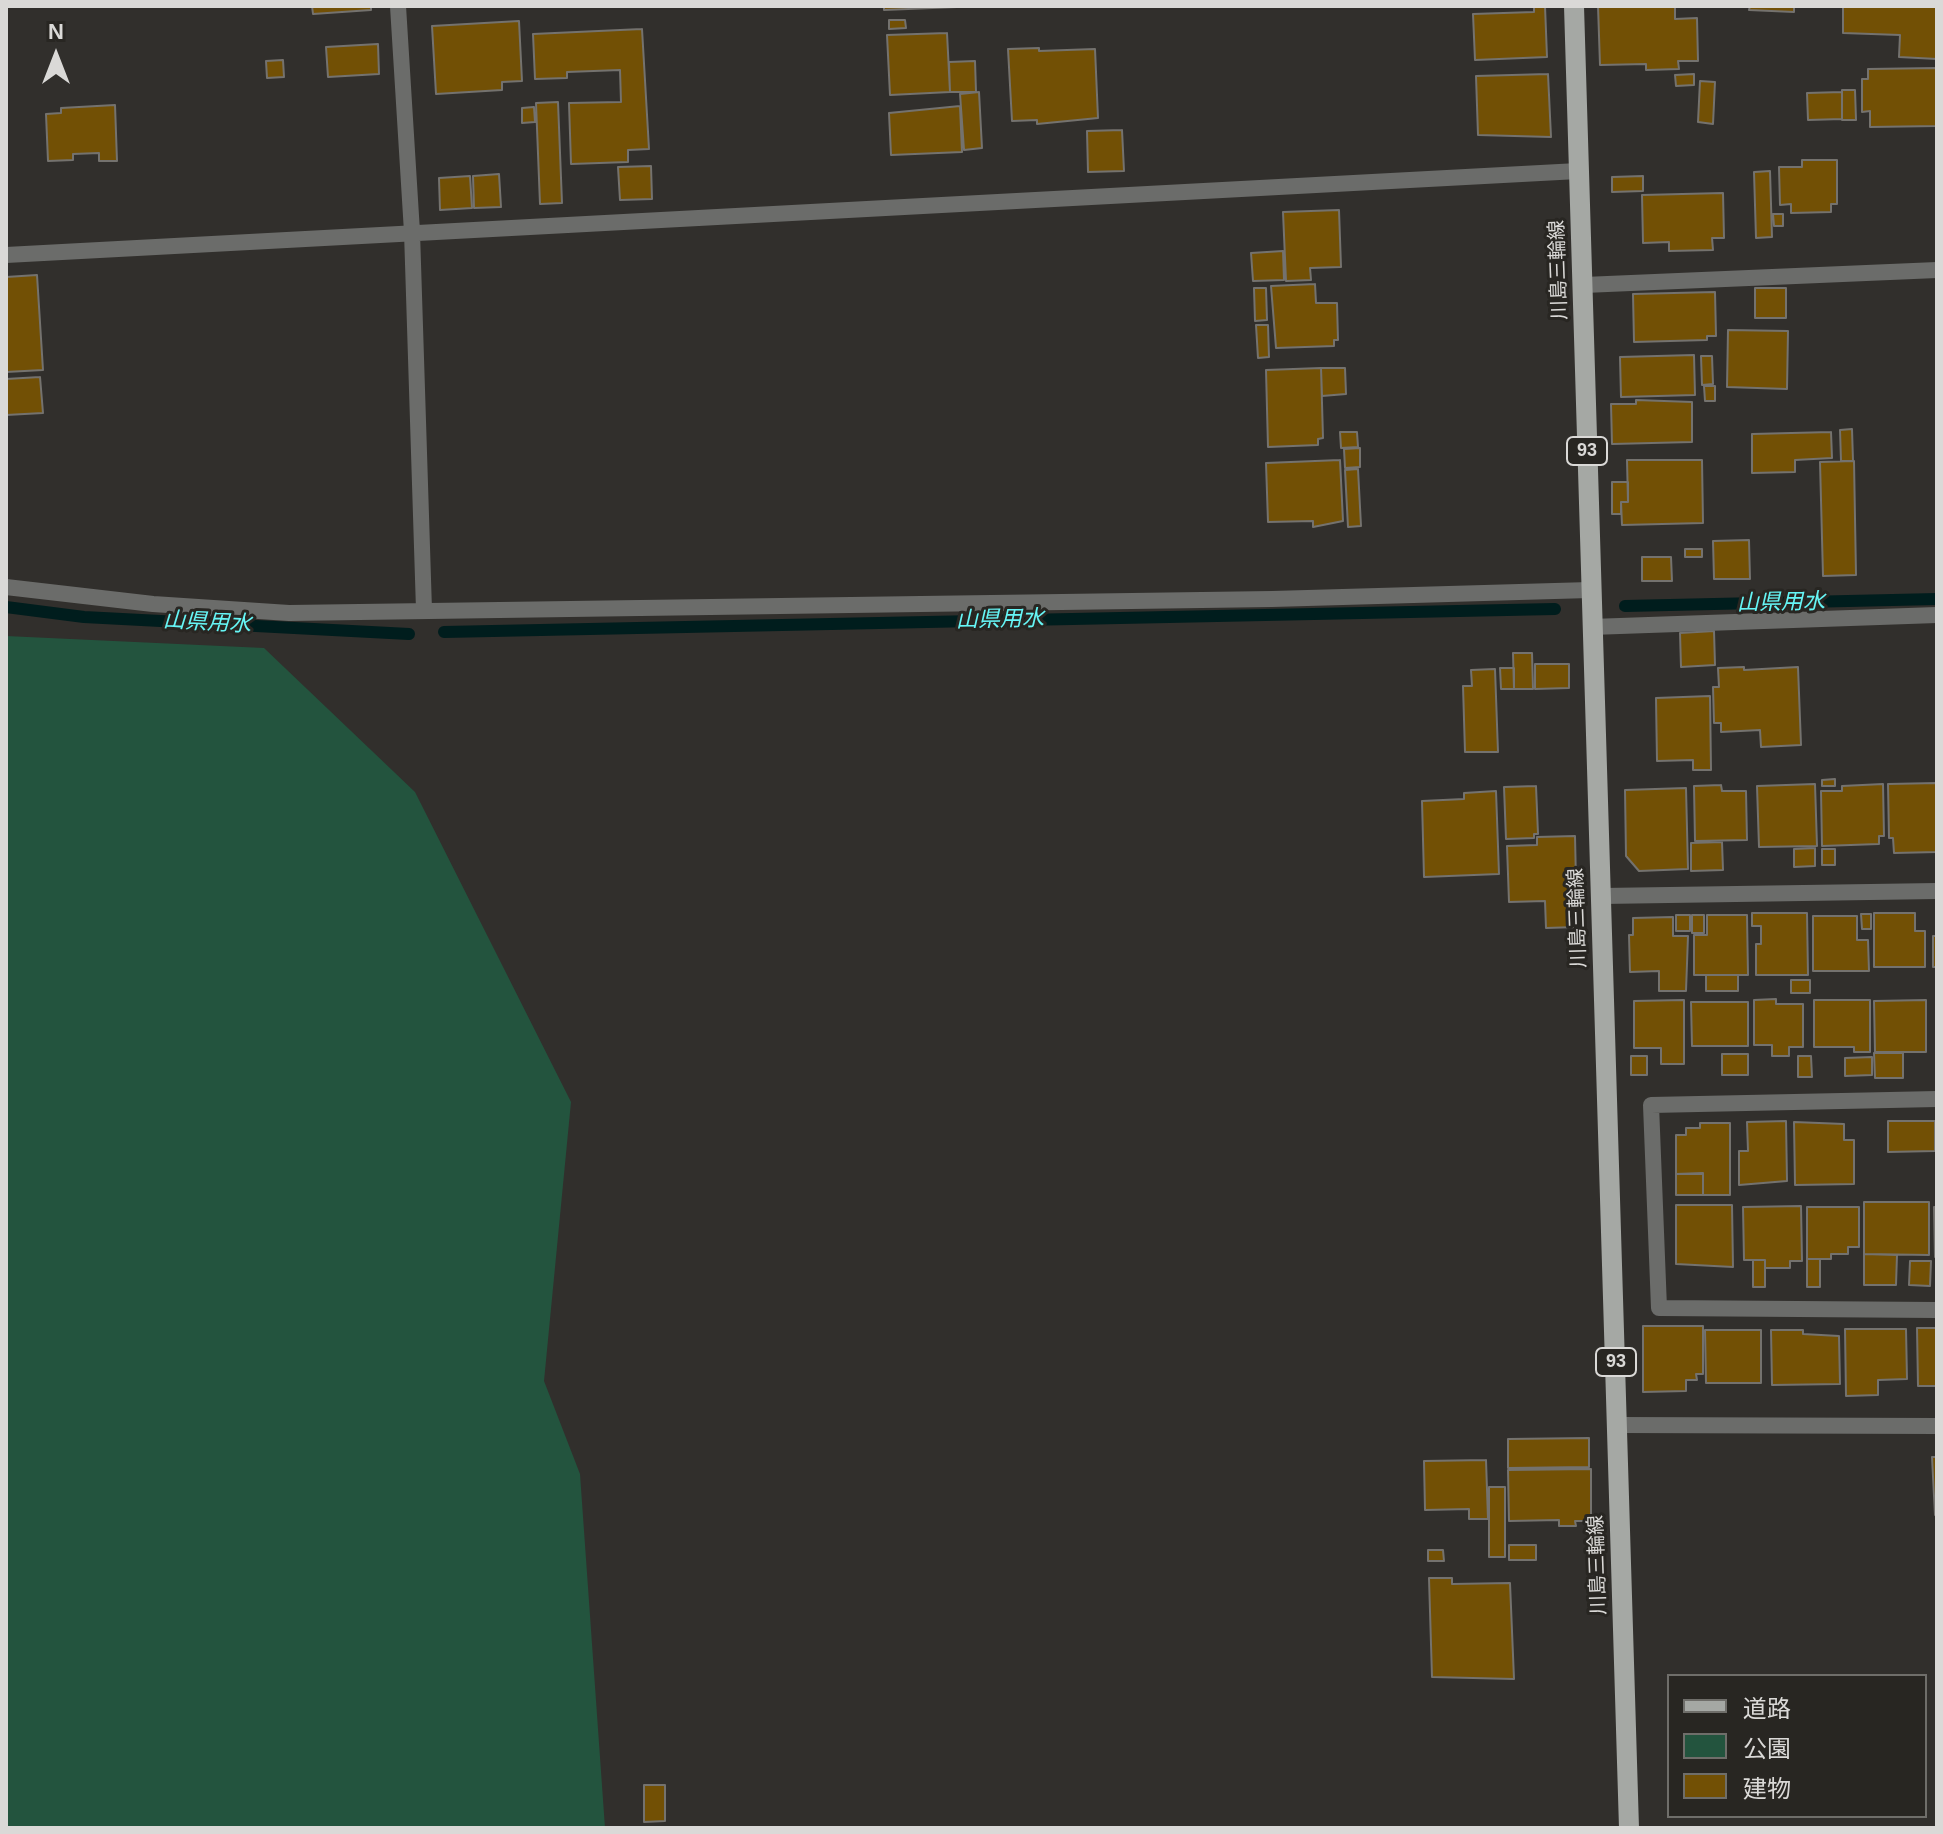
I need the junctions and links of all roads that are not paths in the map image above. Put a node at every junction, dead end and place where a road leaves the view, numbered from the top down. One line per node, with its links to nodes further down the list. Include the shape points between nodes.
1 (398, 6): 4 (street)
2 (1574, 6): 3 (main road, 川島三輪線 / 93)
3 (1578, 171): 4 (street); 7 (main road, 川島三輪線 / 93)
4 (412, 232): 5 (street); 10 (street)
5 (6, 255)
6 (1937, 270): 7 (street)
7 (1584, 285): 9 (main road, 川島三輪線 / 93)
8 (6, 587): 10 (street, via 289,613)
9 (1590, 590): 10 (street, via 1256,600); 12 (main road, 川島三輪線 / 93)
10 (424, 610)
11 (1937, 615): 12 (street)
12 (1591, 627): 14 (main road, 川島三輪線 / 93)
13 (1937, 891): 14 (street)
14 (1602, 896): 17 (main road, 川島三輪線 / 93)
15 (1937, 1099): 16 (street, via 1651,1105 1659,1308)
16 (1937, 1310)
17 (1618, 1425): 18 (street); 19 (main road, 川島三輪線 / 93)
18 (1937, 1426)
19 (1629, 1828)

